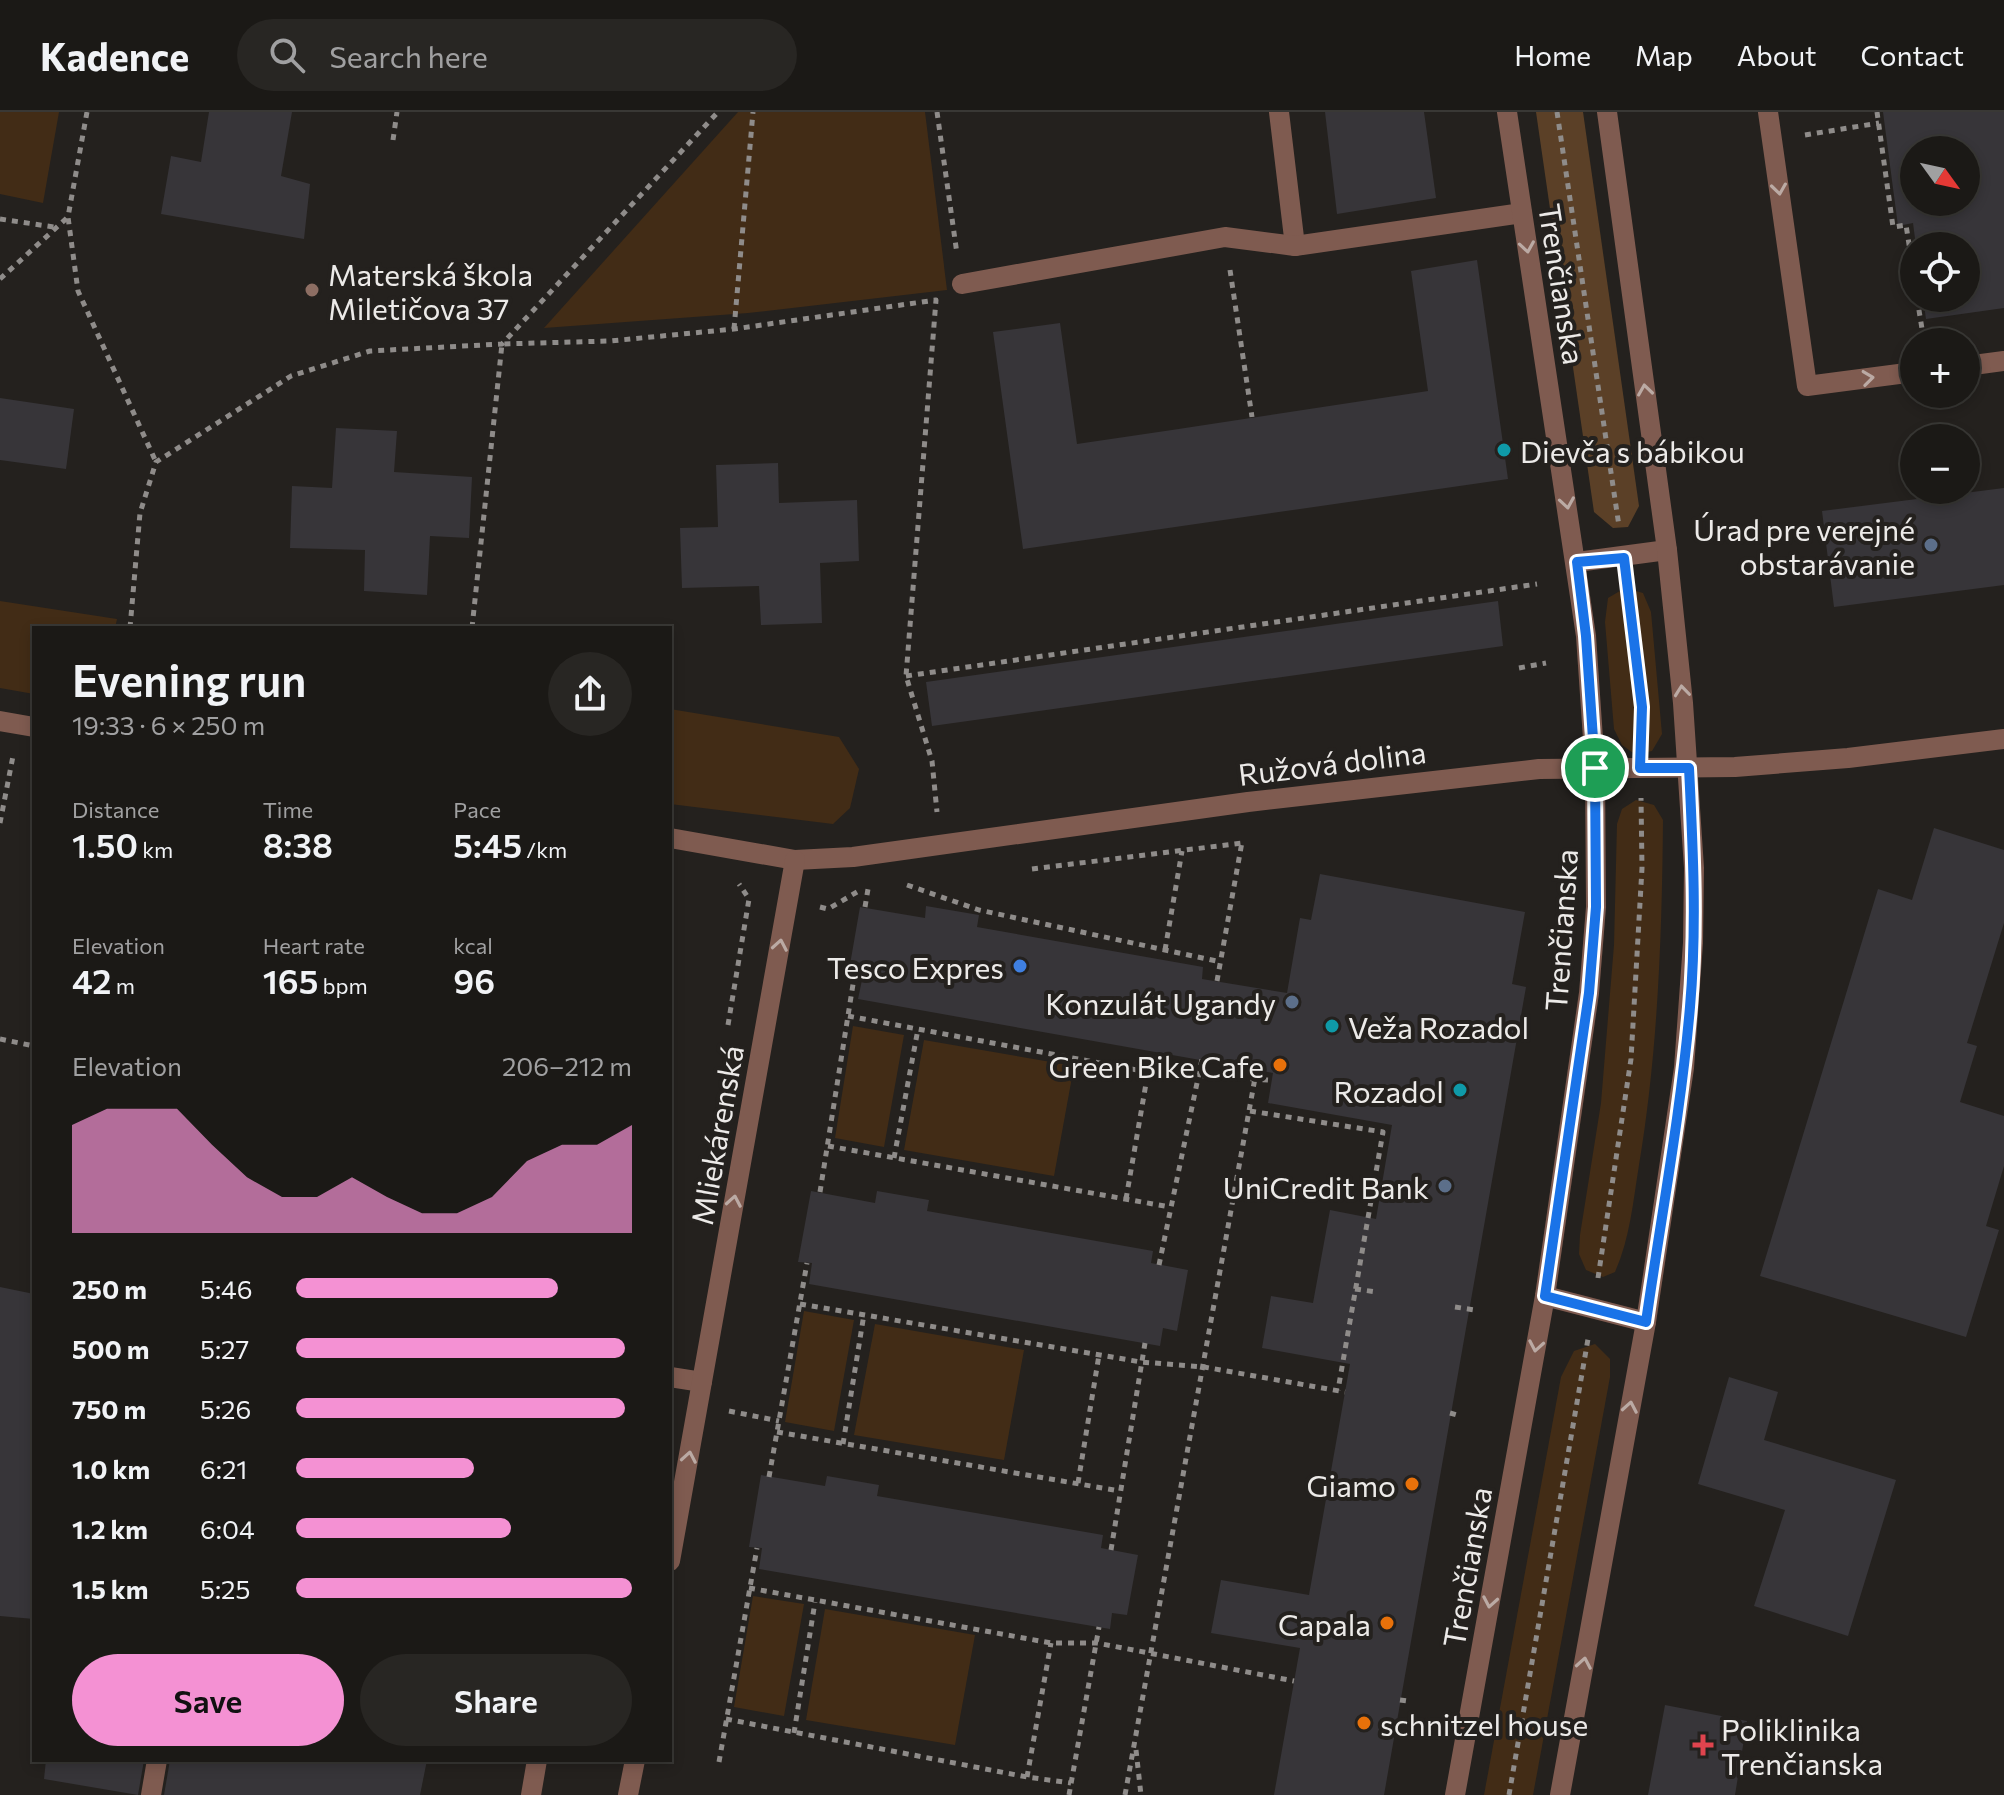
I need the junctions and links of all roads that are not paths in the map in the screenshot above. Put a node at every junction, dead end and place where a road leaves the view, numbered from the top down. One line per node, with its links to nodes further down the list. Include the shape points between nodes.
1 (1279, 112): 6 (street)
2 (1507, 112): 5 (street, Trenčianska)
3 (1607, 112): 11 (street, one-way to 3)
4 (1768, 112): 10 (street, one-way to 10, via 1807,386)
5 (1522, 213): 6 (street); 12 (street, Trenčianska, one-way to 12)
6 (1295, 246): 7 (street, via 1225,237)
7 (962, 284)
8 (2004, 361): 9 (street)
9 (1980, 364)
10 (1900, 374)
11 (1667, 550): 12 (street); 17 (street, one-way to 11)
12 (1577, 562): 16 (street, Trenčianska)
13 (0, 721): 14 (street)
14 (32, 727)
15 (2004, 739): 17 (street, Ružová dolina, via 1848,758)
16 (1595, 768): 17 (street, Ružová dolina); 19 (street, Ružová dolina, via 1539,769 1248,802 853,857); 20 (street, Trenčianska, via 1595,938)
17 (1689, 768): 21 (street, via 1694,868 1690,1004)
18 (672, 838): 19 (street, Ružová dolina)
19 (795, 860): 23 (street, Mliekárenská, one-way to 19)
20 (1545, 1296): 21 (street); 31 (street, Trenčianska, one-way to 31)
21 (1646, 1322): 32 (street, one-way to 21)
22 (672, 1377): 23 (street)
23 (702, 1382): 24 (street, Mliekárenská, one-way to 23)
24 (672, 1550)
25 (157, 1762): 28 (street)
26 (537, 1762): 29 (street)
27 (635, 1762): 30 (street)
28 (151, 1795)
29 (531, 1795)
30 (628, 1795)
31 (1455, 1795)
32 (1560, 1795)

